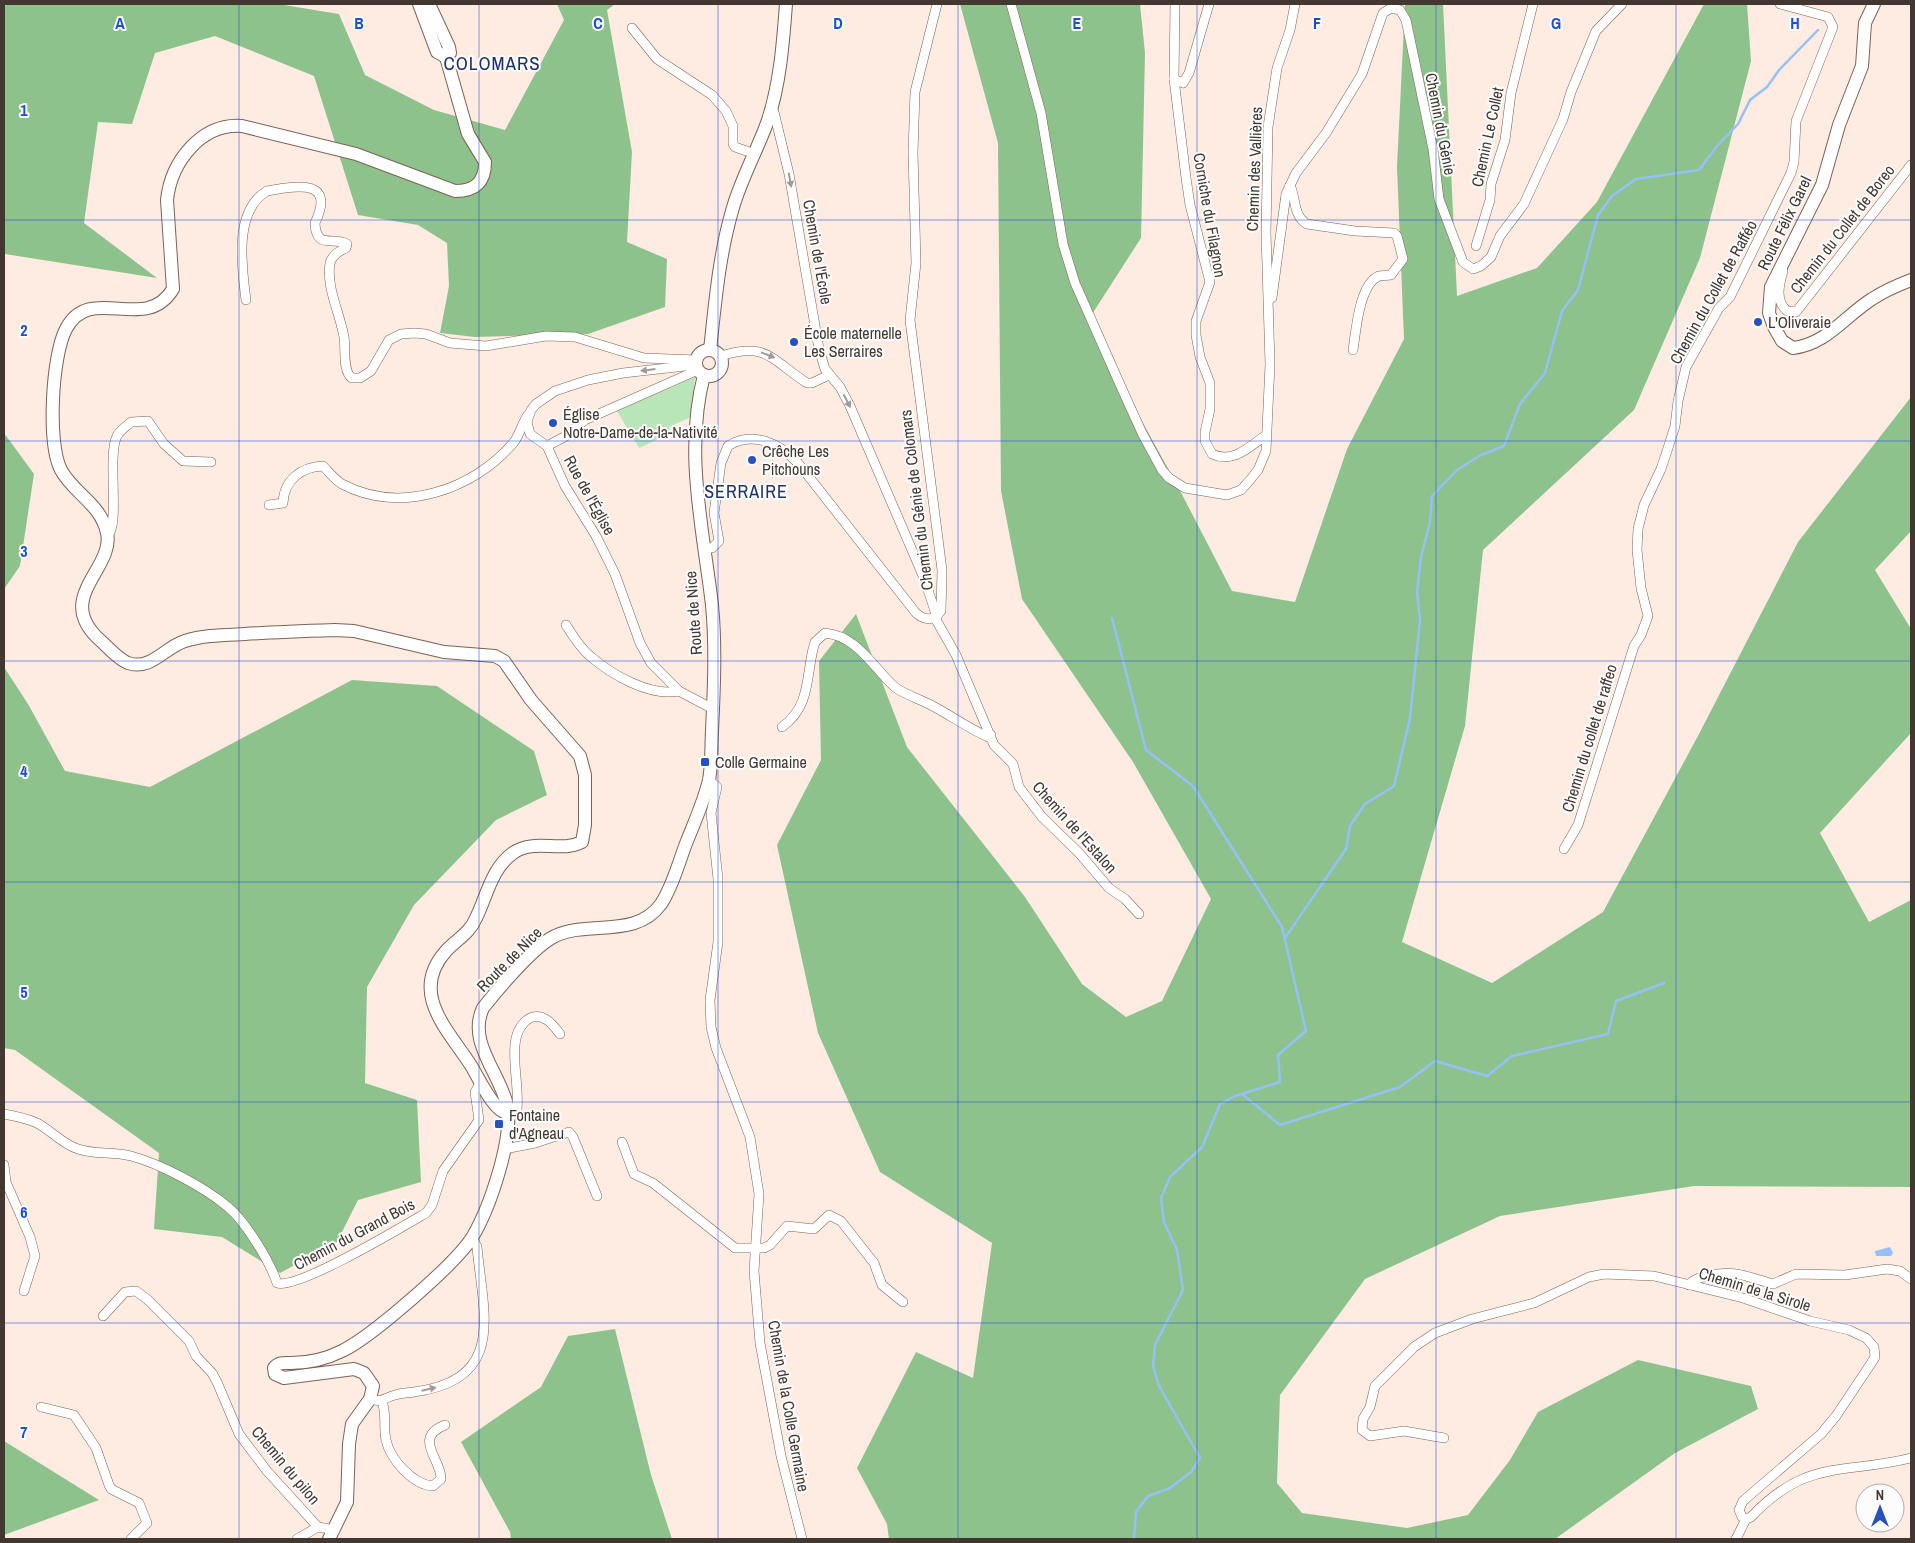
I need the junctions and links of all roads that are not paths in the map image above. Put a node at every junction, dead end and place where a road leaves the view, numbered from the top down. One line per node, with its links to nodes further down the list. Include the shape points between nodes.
1 (419, 4): 14 (street, via 437,52)
2 (429, 4): 14 (street, via 449,47 450,53)
3 (786, 4): 16 (street, via 777,86)
4 (938, 4): 36 (street, Chemin du Génie de Colomars, via 915,92 916,277 910,320 942,570 942,606)
5 (1011, 4): 30 (street, via 1040,113 1064,244 1076,283 1142,433 1162,470 1185,488 1233,494 1258,470 1266,451)
6 (1175, 4): 15 (street, Corniche du Filagnon)
7 (1209, 4): 15 (street, via 1189,73 1183,82)
8 (1295, 4): 24 (street, Chemin des Vallières, via 1277,68 1268,126)
9 (1533, 4): 20 (street, Chemin Le Collet, via 1511,92 1505,140 1490,184 1490,200)
10 (1622, 4): 19 (street, Chemin du Génie, via 1599,26 1524,204 1500,236 1491,257 1481,266 1473,269 1463,262 1439,199 1433,149 1406,20 1400,10 1391,8 1384,13 1362,74)
11 (1780, 4): 38 (street, Chemin du Collet de Rafféo, via 1828,17 1833,27 1796,120 1791,173 1730,296 1719,308 1686,367 1675,426 1638,529 1641,588 1648,616)
12 (1874, 4): 21 (street, Route Félix Garel, via 1865,23 1862,66 1839,125 1825,176)
13 (632, 28): 17 (street, via 657,59 712,95 731,119 735,147)
14 (446, 58): 34 (street, via 468,134 486,162 486,171 476,187 466,191 455,191 356,154 242,126 214,129 180,161 170,181 167,200 173,289 167,298 150,309 97,308 78,314 66,329 56,364 53,404 59,462 66,477 97,508)
15 (1174, 79): 30 (street, Corniche du Filagnon, via 1190,205 1210,282 1196,321 1197,345 1210,383 1205,441 1212,454 1226,458 1235,457)
16 (771, 110): 17 (street); 28 (street, Chemin de l'École, one-way to 28, via 780,132 789,174 819,349)
17 (755, 154): 26 (street, via 731,214 722,262)
18 (1911, 165): 21 (street, Chemin du Collet de Boreo, via 1796,312 1787,311 1780,301 1784,270)
19 (1290, 185): 24 (street, Chemin du Génie, via 1286,194 1272,305); 25 (street, via 1298,214 1307,224 1394,233 1397,236 1403,259 1391,275 1379,276 1368,286)
20 (1476, 246)
21 (1781, 264): 22 (street, Route Félix Garel, via 1771,287 1769,314 1782,341 1793,348 1809,346 1872,299)
22 (1911, 280)
23 (246, 300): 27 (street, via 242,257 246,221 253,206 267,191 308,187 319,194 322,208 315,223 319,236 326,242 347,244 332,258 330,266 344,336 348,376 356,379 371,371 388,340 401,334 415,333 450,342 486,346 546,336 575,337 644,358)
24 (1268, 309): 30 (street, via 1270,364)
25 (1353, 350)
26 (715, 353): 27 (street, via 700,354); 27 (street, via 723,364 715,375); 28 (street, one-way to 28, via 766,354 807,383)
27 (699, 367): 29 (street, one-way to 29, via 623,373 588,380 544,397); 31 (street, via 586,420); 35 (street, Route de Nice, via 694,450)
28 (829, 375): 36 (street, Chemin de l'École, one-way to 36, via 844,395 887,488 924,578)
29 (530, 413): 31 (street, Rue de l'Église, via 527,422 530,434); 33 (street, via 515,440 488,467 443,492 409,496 367,493 341,484 323,466 312,466 291,480 283,503)
30 (1266, 435)
31 (547, 446): 39 (street, Rue de l'Église, via 565,486 588,520 610,563 651,663)
32 (211, 462): 34 (street, via 183,460 164,444 148,421 130,422 117,436 112,480 113,528)
33 (269, 505)
34 (108, 535): 47 (street, via 106,550 84,595 84,617 92,633 125,662 150,662 176,644 203,637 335,630 354,631 444,652 496,656 504,661 531,700 580,756 585,775 586,825 582,842 567,847 524,847 513,853 492,878 469,931 447,950 432,970 430,994 433,1006)
35 (704, 549): 36 (street, Chemin du Génie de Colomars, via 712,548 719,541 714,513 721,463 728,446 746,439 765,441 779,447 798,463 916,613 926,619); 40 (street, Route de Nice, via 713,621)
36 (936, 618): 42 (street, Chemin de l'Estalon)
37 (566, 625): 39 (street, via 590,656 615,674 657,691)
38 (1641, 635): 44 (street, Chemin du collet de raffeo, via 1634,646 1610,716 1578,825)
39 (680, 691): 40 (street, Rue de l'Église)
40 (713, 709): 43 (street, Route de Nice)
41 (782, 727): 42 (street, via 804,702 815,642 825,633 849,640 896,687 976,732 988,737)
42 (991, 735): 45 (street, Chemin de l'Estalon, via 994,745 1013,764 1019,787 1042,817 1073,846 1109,888)
43 (709, 780): 49 (street, Route de Nice, via 677,867 656,910 629,924 565,932 551,938 483,1008 479,1020 480,1039 504,1096); 55 (street, Chemin de la Colle Germaine, via 717,787 711,813 718,879 718,942 710,1000 711,1027 750,1137 759,1194)
44 (1564, 849)
45 (1139, 914)
46 (560, 1034): 49 (street, via 542,1017 532,1016 525,1020 515,1043 517,1110)
47 (481, 1082): 48 (street, Chemin du Grand Bois, via 476,1092 479,1120 443,1171 432,1206 426,1213 313,1275 284,1285 277,1283 243,1222 228,1207 198,1188 146,1161 79,1150 38,1124); 49 (street, via 496,1108)
48 (4, 1114)
49 (508, 1117): 51 (street, Route de Nice)
50 (622, 1142): 55 (street, via 634,1174 653,1183 728,1245)
51 (505, 1149): 53 (street, via 568,1132); 54 (street, Route de Nice, via 480,1223)
52 (4, 1165): 58 (street, via 6,1182 35,1256)
53 (597, 1196)
54 (472, 1237): 61 (street, one-way to 54, via 428,1390 450,1382 476,1360 484,1336 485,1316 477,1247); 61 (street, Route de Nice, via 454,1259 350,1347 320,1359 281,1363 274,1368 275,1374 284,1378 342,1369 360,1370 369,1378)
55 (755, 1248): 59 (street, via 770,1245 787,1226 814,1229 833,1215 874,1262 882,1285); 71 (street, Chemin de la Colle Germaine, via 760,1343 780,1456)
56 (1911, 1278): 57 (street, via 1887,1268 1845,1274 1796,1274 1773,1284 1743,1274 1724,1272 1695,1280)
57 (1689, 1285): 64 (street, Chemin de la Sirole, via 1654,1276 1604,1274 1590,1277 1534,1303 1472,1319 1435,1333 1414,1346 1375,1386 1362,1430 1370,1436 1404,1431); 66 (street, Chemin de la Sirole, via 1849,1330 1866,1338 1874,1347 1875,1357 1836,1416 1743,1501 1739,1510)
58 (24, 1291)
59 (903, 1302)
60 (103, 1316): 67 (street, Chemin du pilon, via 130,1290 136,1291 174,1324 212,1373 235,1425 253,1454)
61 (376, 1400): 63 (street, via 389,1449 406,1470 426,1486 433,1486 441,1479 430,1452 430,1439); 68 (street, via 352,1424 349,1490 342,1516)
62 (41, 1407): 69 (street, via 74,1416 96,1448 111,1489 139,1503 147,1523)
63 (445, 1425)
64 (1444, 1438)
65 (1911, 1458): 66 (street, via 1813,1473 1787,1485)
66 (1746, 1518): 72 (street)
67 (318, 1526): 68 (street); 70 (street)
68 (332, 1535)
69 (132, 1539)
70 (297, 1539)
71 (802, 1539)
72 (1736, 1539)

